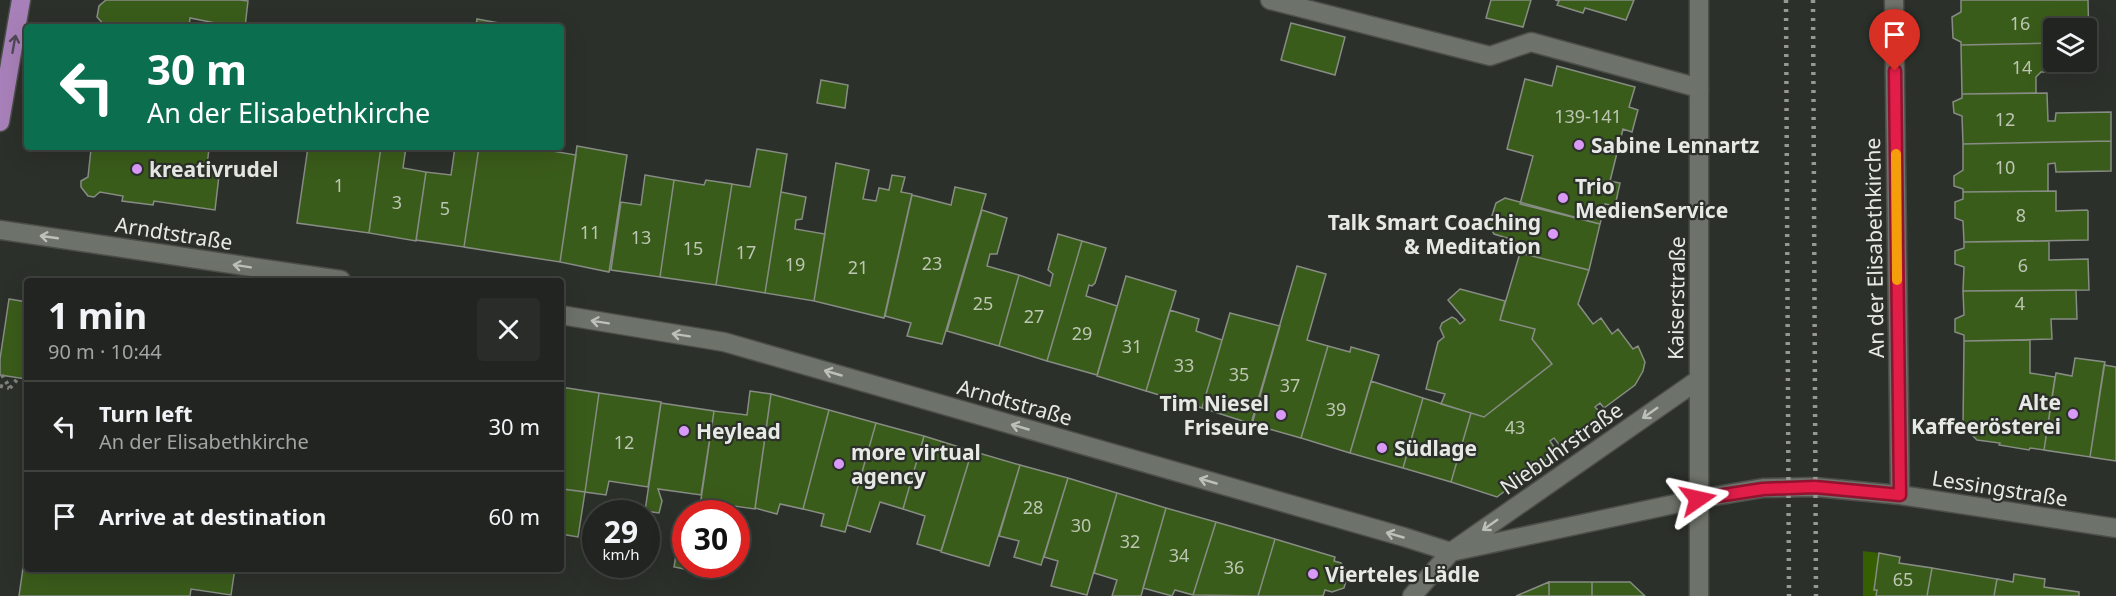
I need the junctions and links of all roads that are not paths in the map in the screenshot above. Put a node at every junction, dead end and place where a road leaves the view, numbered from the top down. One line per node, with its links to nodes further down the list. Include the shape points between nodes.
1 (21, 0): 6 (main road, one-way to 1)
2 (1270, 0): 5 (street, via 1490,56 1531,42)
3 (1699, 0): 5 (street, Kaiserstraße)
4 (1894, 0): 11 (street, An der Elisabethkirche)
5 (1699, 88): 10 (street, Kaiserstraße)
6 (0, 122)
7 (0, 230): 8 (street, Arndtstraße, one-way to 7)
8 (327, 278)
9 (564, 315): 14 (street, Arndtstraße, one-way to 9, via 724,342)
10 (1698, 380): 12 (street, Kaiserstraße); 14 (street, Niebuhrstraße, one-way to 14)
11 (1900, 495): 12 (street, Lessingstraße, via 1815,487 1763,489); 13 (street, Lessingstraße)
12 (1698, 499): 14 (street); 16 (street, Kaiserstraße)
13 (2116, 528)
14 (1451, 552): 15 (street, Niebuhrstraße)
15 (1412, 596)
16 (1699, 596)

